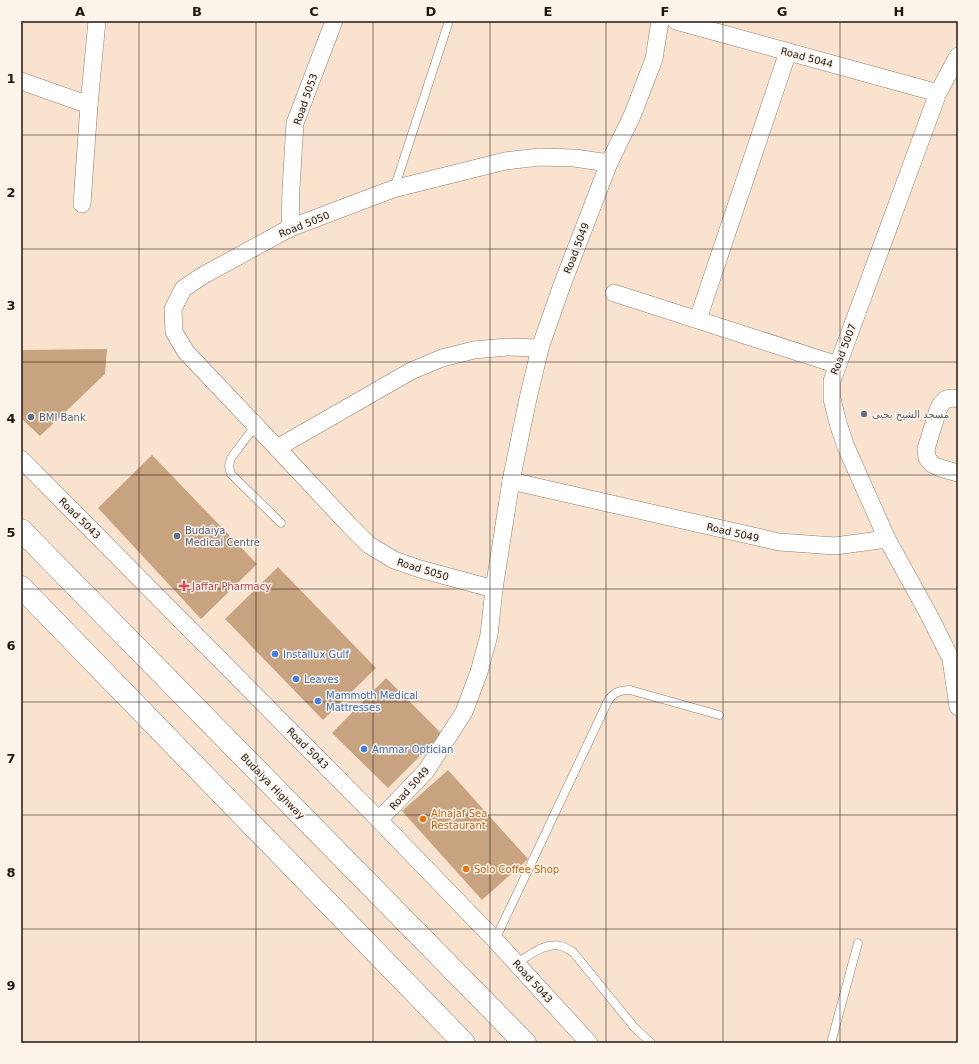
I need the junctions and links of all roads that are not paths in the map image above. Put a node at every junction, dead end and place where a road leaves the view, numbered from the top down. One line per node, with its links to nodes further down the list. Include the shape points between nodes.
1 (97, 21): 10 (street)
2 (334, 21): 14 (street, Road 5053, via 295,123)
3 (449, 21): 12 (lane)
4 (660, 21): 11 (street, Road 5049, via 654,59 632,116)
5 (676, 21): 6 (street, Road 5044)
6 (788, 52): 9 (street, Road 5044); 16 (street)
7 (958, 56): 9 (street, Road 5007)
8 (21, 81): 10 (street)
9 (938, 93): 18 (street, Road 5007)
10 (89, 105): 13 (street)
11 (609, 163): 12 (street, Road 5050, via 540,157 505,161); 17 (street, Road 5049)
12 (393, 190): 14 (street, Road 5050)
13 (82, 204)
14 (290, 228): 20 (street, Road 5050, via 189,284 183,289 173,309 174,332 186,352)
15 (614, 293): 16 (street)
16 (698, 319): 18 (street)
17 (540, 348): 21 (street, via 474,350 442,358 411,371); 24 (street, Road 5049)
18 (838, 365): 27 (street, Road 5007, via 832,380 832,398 838,423)
19 (958, 399): 23 (street, via 946,400 941,404 926,449 927,458 932,464)
20 (256, 425): 21 (street, Road 5050); 25 (lane, via 231,458 228,466 231,474)
21 (277, 448): 29 (street, Road 5050, via 369,545 394,560)
22 (21, 459): 32 (street, Road 5043)
23 (958, 473)
24 (512, 481): 27 (street, Road 5049, via 779,542 835,546); 29 (street, Road 5049)
25 (281, 523)
26 (21, 530): 37 (main road, Budaiya Highway)
27 (887, 539): 30 (street, Road 5007, via 951,659)
28 (21, 587): 36 (main road)
29 (494, 589): 32 (street, Road 5049, via 489,635 464,712 426,771)
30 (958, 707)
31 (720, 715): 33 (lane, via 630,690 619,691 610,698)
32 (379, 820): 33 (street, Road 5043)
33 (496, 940): 35 (street, Road 5043)
34 (858, 943): 40 (lane)
35 (517, 964): 38 (street, Road 5043); 39 (lane, via 535,951 548,946 561,946 573,952 634,1027)
36 (464, 1043)
37 (525, 1043)
38 (589, 1043)
39 (651, 1043)
40 (831, 1043)

